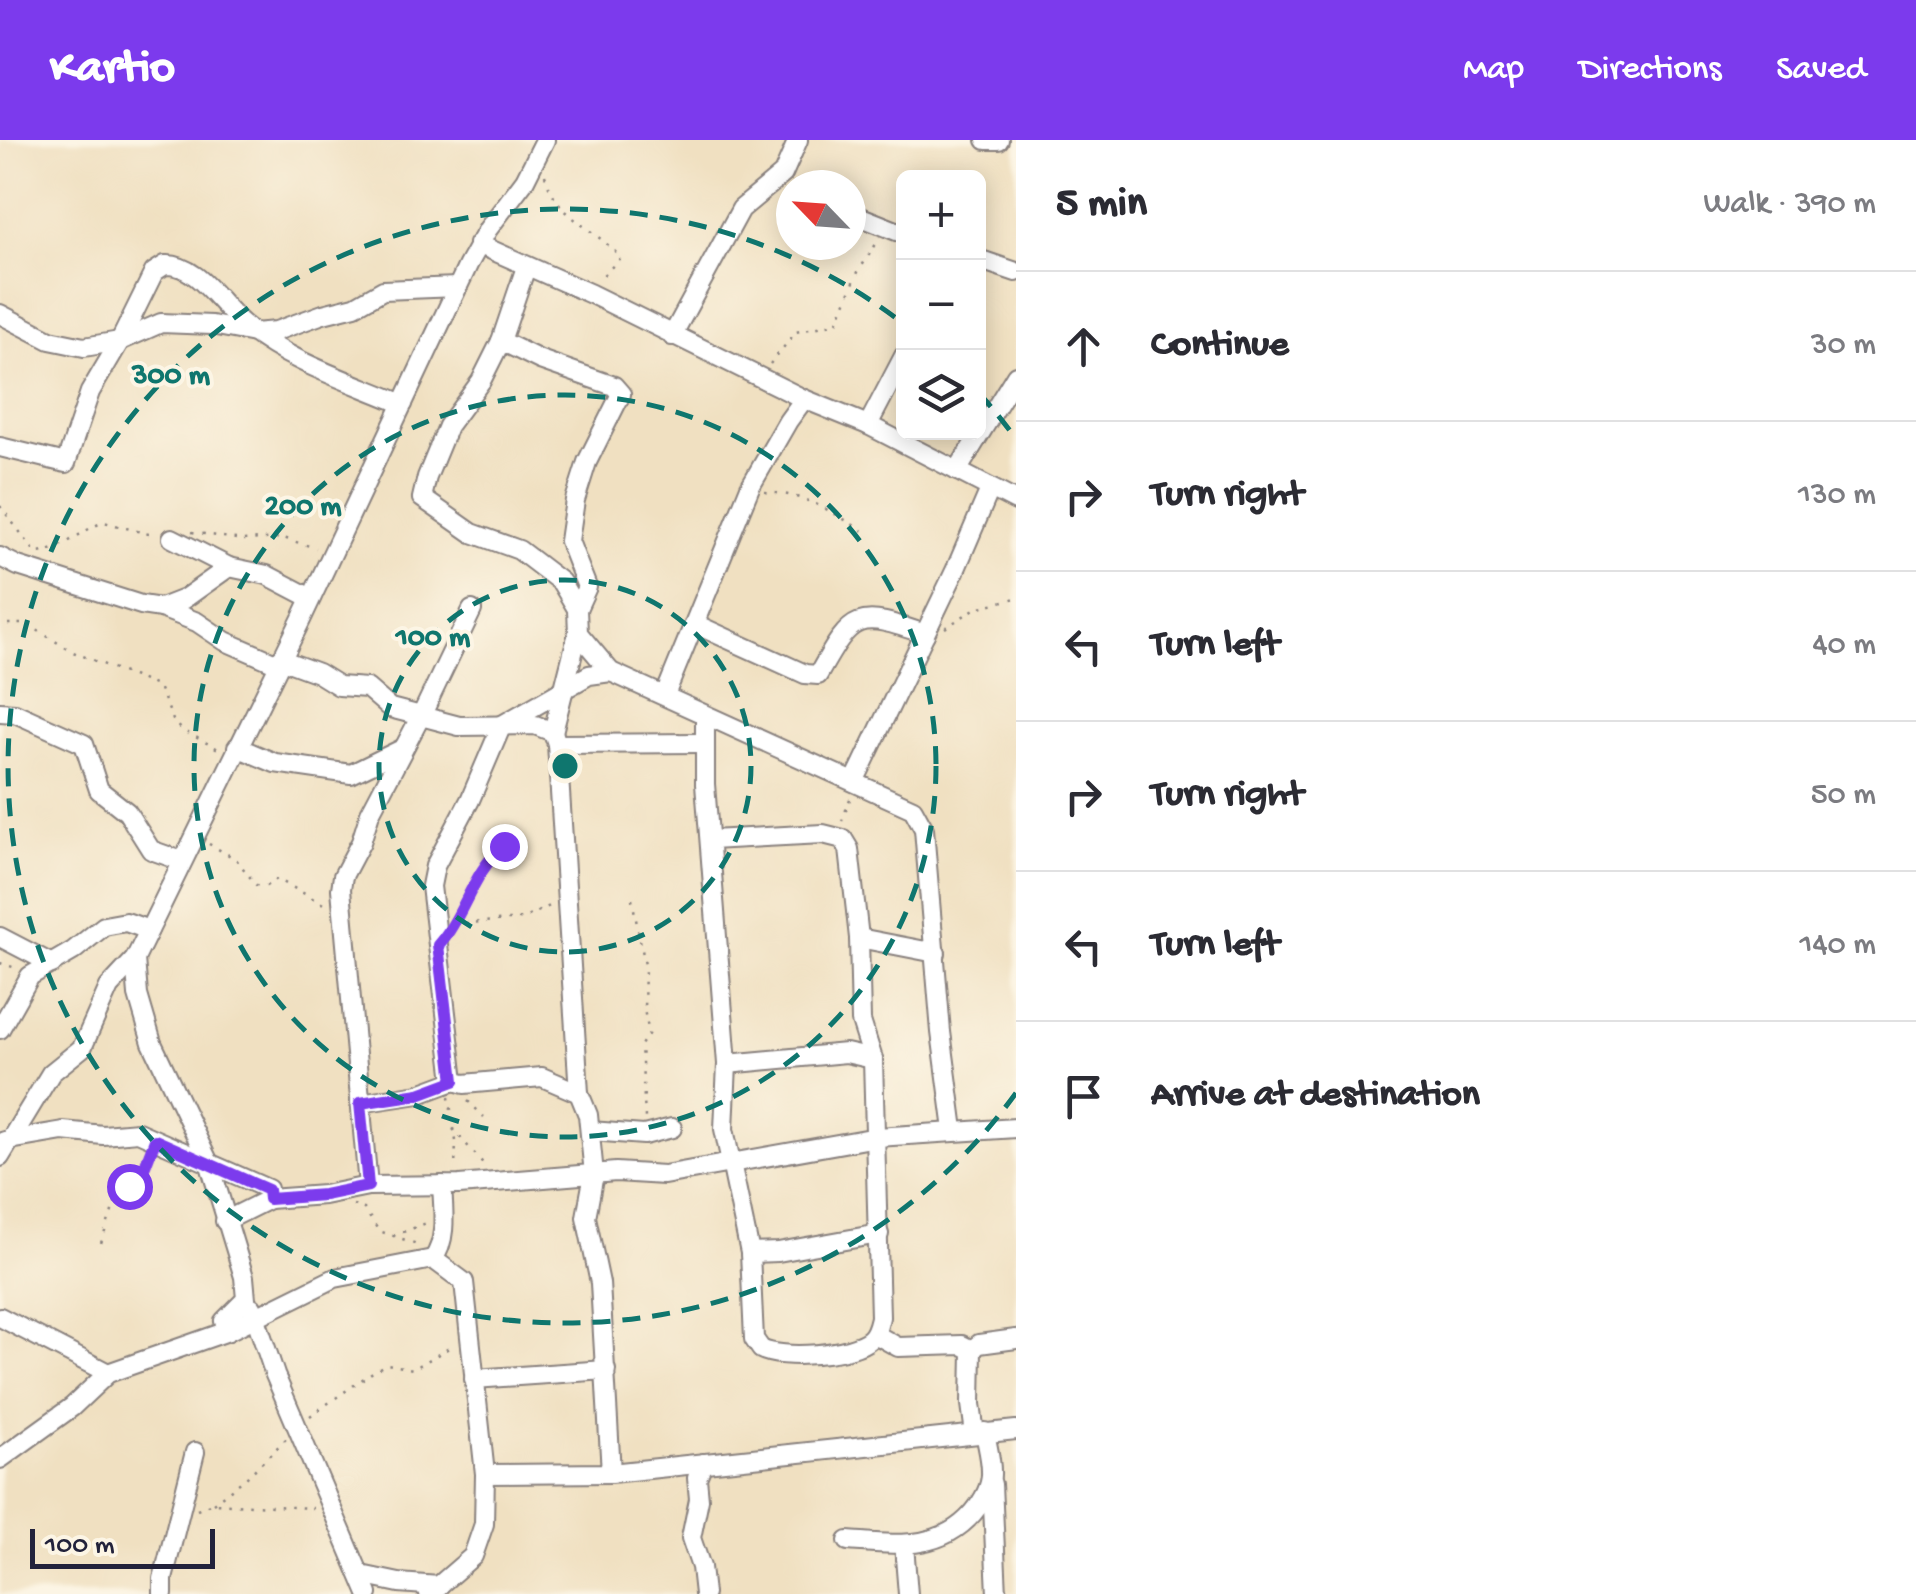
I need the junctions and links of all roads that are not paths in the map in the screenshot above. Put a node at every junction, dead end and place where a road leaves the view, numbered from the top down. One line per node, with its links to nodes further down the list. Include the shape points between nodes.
1 (544, 140): 9 (street, via 525,180)
2 (798, 140): 5 (street)
3 (986, 140): 4 (street)
4 (999, 140)
5 (789, 170)
6 (776, 188): 16 (street, via 741,209)
7 (866, 220): 8 (street)
8 (896, 232)
9 (478, 244): 11 (street); 13 (street)
10 (981, 260): 12 (street)
11 (526, 268): 16 (street); 18 (street)
12 (1016, 272)
13 (457, 287): 15 (street, via 383,290 355,306); 22 (street)
14 (0, 314): 17 (street, via 67,345)
15 (254, 333): 17 (street, via 161,323); 17 (street, via 187,268 165,265 154,272); 22 (street)
16 (672, 336): 21 (street)
17 (120, 341): 24 (street, via 90,392 66,462)
18 (501, 341): 33 (street, via 620,394 575,500 568,541 586,587); 33 (street, via 448,426 422,498 472,533 519,550 561,582)
19 (896, 371): 23 (street)
20 (1016, 375): 25 (street)
21 (804, 399): 23 (street); 35 (street, via 748,491)
22 (403, 404): 31 (street)
23 (868, 425): 25 (street)
24 (0, 447)
25 (957, 471): 26 (street)
26 (990, 489): 27 (street); 37 (street)
27 (1016, 501)
28 (172, 538): 30 (street)
29 (0, 557): 32 (street)
30 (229, 566): 31 (street, via 267,575); 32 (street)
31 (311, 598): 38 (street)
32 (161, 608): 38 (street)
33 (577, 609): 36 (street)
34 (472, 610): 43 (street)
35 (695, 624): 37 (street, via 793,671 818,675 839,638 860,619 876,618); 41 (street)
36 (578, 633): 39 (street); 40 (street)
37 (923, 637): 50 (street)
38 (279, 662): 43 (street, via 339,686 367,688 390,708); 49 (street)
39 (611, 672): 40 (street, via 588,675); 41 (street)
40 (567, 688): 45 (street); 46 (street)
41 (665, 695): 44 (street)
42 (0, 712): 52 (street, via 84,744 98,790 127,812 151,850)
43 (421, 716): 45 (street, via 459,726); 48 (street)
44 (705, 716): 47 (street); 50 (street)
45 (502, 725): 46 (street, via 535,725); 62 (street, via 435,866 432,886)
46 (555, 738): 47 (street); 63 (street)
47 (703, 744): 51 (street)
48 (402, 749): 49 (street, via 351,774); 64 (street, via 342,876)
49 (235, 751): 52 (street)
50 (856, 783): 56 (street, via 920,818)
51 (711, 840): 55 (street, via 838,837 850,850); 61 (street)
52 (182, 861): 53 (street)
53 (149, 930): 57 (street); 58 (street, via 114,922)
54 (0, 937): 58 (street)
55 (859, 938): 56 (street); 60 (street, via 862,1021)
56 (936, 953): 67 (street)
57 (136, 959): 70 (street, via 110,987 82,1048 51,1073); 72 (street, via 152,1043)
58 (52, 964): 59 (street, via 30,976)
59 (0, 1029)
60 (873, 1059): 61 (street, via 846,1053); 69 (street)
61 (727, 1064): 73 (street, via 724,1129)
62 (459, 1091): 63 (street, via 464,1084 542,1077); 64 (street)
63 (579, 1093): 68 (street)
64 (360, 1103): 76 (street)
65 (672, 1128): 68 (street, via 644,1135)
66 (1016, 1128): 67 (street)
67 (954, 1130): 69 (street)
68 (590, 1131): 74 (street)
69 (877, 1137): 73 (street); 79 (street)
70 (6, 1141): 71 (street); 72 (street, via 78,1131 138,1132)
71 (0, 1157)
72 (210, 1165): 77 (street, via 268,1190); 78 (street)
73 (732, 1165): 74 (street, via 664,1175); 80 (street)
74 (594, 1174): 75 (street); 89 (street, via 586,1217 600,1282)
75 (450, 1185): 76 (street); 81 (street)
76 (368, 1186): 77 (street)
77 (269, 1199): 78 (street)
78 (225, 1220): 82 (street)
79 (878, 1234): 80 (street); 86 (street)
80 (750, 1253): 86 (street, via 760,1349 786,1357 862,1344)
81 (436, 1256): 84 (street, via 334,1278); 91 (street, via 464,1282)
82 (247, 1294): 84 (street); 85 (street, via 224,1321)
83 (0, 1317): 90 (street)
84 (257, 1318): 85 (street); 102 (street)
85 (228, 1330): 90 (street)
86 (875, 1334): 88 (street, via 898,1347)
87 (1016, 1339): 88 (street)
88 (972, 1350): 93 (street, via 971,1404)
89 (606, 1370): 91 (street); 98 (street)
90 (108, 1372): 95 (street)
91 (474, 1379): 97 (street)
92 (1016, 1430): 93 (street)
93 (980, 1433): 96 (street); 99 (street)
94 (195, 1452): 104 (street)
95 (0, 1459)
96 (703, 1462): 98 (street); 106 (street, via 691,1538)
97 (485, 1474): 98 (street); 103 (street, via 479,1546)
98 (612, 1474)
99 (992, 1474): 101 (street, via 984,1500 966,1521 941,1538); 108 (street)
100 (848, 1542): 101 (street)
101 (904, 1545): 107 (street)
102 (361, 1575): 103 (street); 105 (street)
103 (434, 1590)
104 (163, 1594)
105 (368, 1594)
106 (704, 1594)
107 (908, 1594)
108 (997, 1594)

